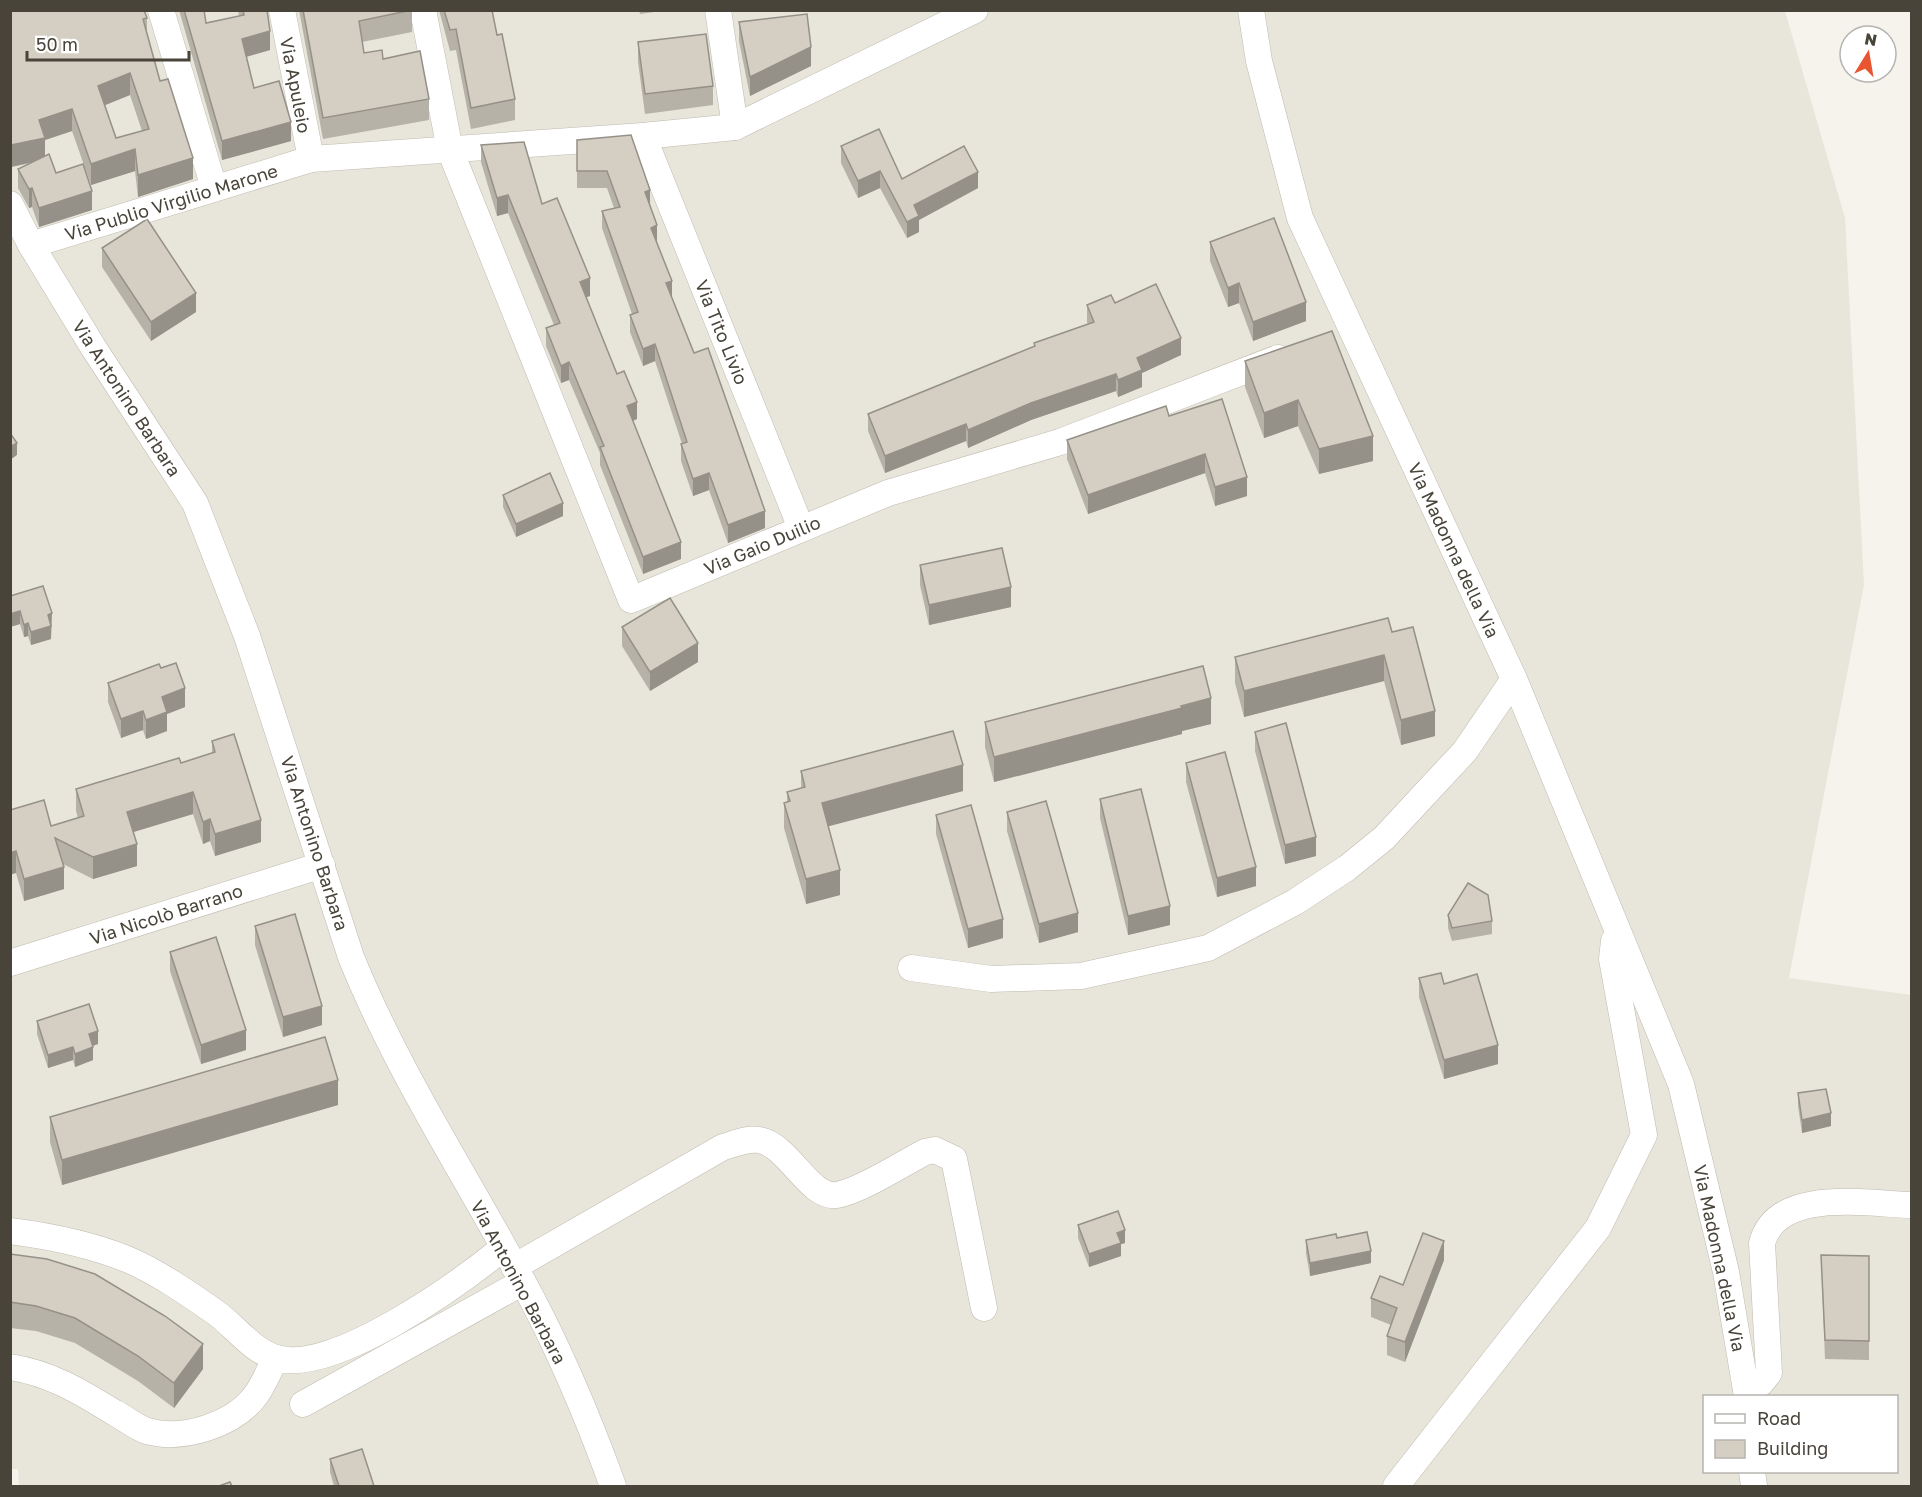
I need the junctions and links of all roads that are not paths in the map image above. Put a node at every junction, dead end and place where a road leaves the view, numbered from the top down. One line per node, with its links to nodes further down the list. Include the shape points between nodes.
1 (161, 10): 11 (street)
2 (282, 10): 10 (street, Via Apuleio)
3 (423, 10): 9 (street)
4 (718, 10): 7 (street)
5 (1251, 10): 14 (street, Via Madonna della Via, via 1259,61)
6 (963, 14): 7 (street)
7 (735, 127): 8 (street, Via Publio Virgilio Marone)
8 (643, 136): 9 (street, Via Publio Virgilio Marone); 15 (street, Via Tito Livio)
9 (450, 150): 10 (street, Via Publio Virgilio Marone); 15 (street, Via Gaio Duilio, via 631,600)
10 (311, 159): 11 (street, Via Publio Virgilio Marone)
11 (214, 188): 13 (street, Via Publio Virgilio Marone)
12 (10, 204): 13 (street, Via Antonino Barbara)
13 (31, 245): 17 (street, Via Antonino Barbara, via 195,503 247,636)
14 (1328, 339): 15 (street, Via Gaio Duilio, via 1060,442 888,493); 16 (street, Via Madonna della Via)
15 (801, 528)
16 (1514, 680): 18 (street, Via Madonna della Via); 20 (street, via 1465,751 1384,838 1295,902 1208,948 1081,976 991,979)
17 (322, 865): 19 (street, Via Nicolò Barrano); 23 (street, Via Antonino Barbara, via 370,1005)
18 (1616, 932): 27 (street, Via Madonna della Via, via 1681,1084 1726,1272); 30 (street, via 1612,959 1644,1136 1598,1228)
19 (10, 963)
20 (911, 968)
21 (1911, 1205): 27 (street, via 1810,1203 1792,1208 1765,1232 1762,1244 1769,1373)
22 (10, 1231): 25 (street, via 129,1260 183,1291 254,1347)
23 (513, 1266): 24 (street, via 723,1147 744,1140 771,1144 814,1185 835,1195 935,1150 954,1159); 25 (street, via 464,1280 323,1358 293,1362); 28 (street); 29 (street, Via Antonino Barbara, via 563,1362)
24 (984, 1308)
25 (276, 1358): 26 (street, via 256,1394 241,1411 211,1426 181,1434 146,1431 64,1382 33,1370)
26 (10, 1367)
27 (1746, 1393)
28 (303, 1404)
29 (613, 1486)
30 (1396, 1486)

